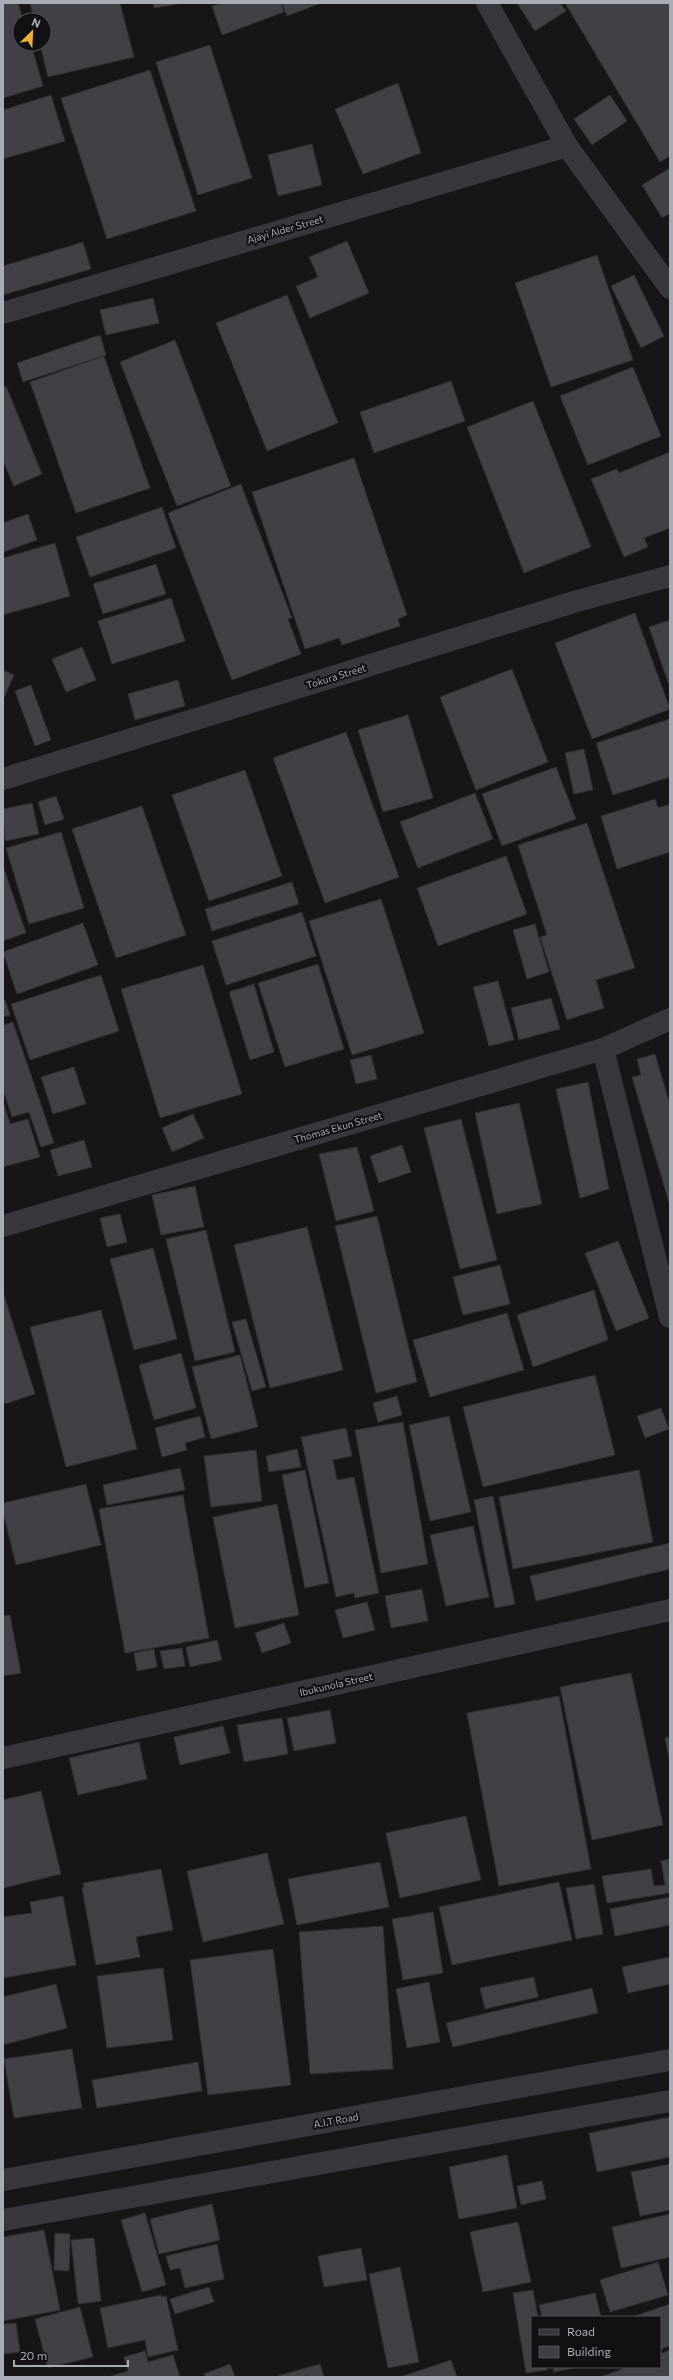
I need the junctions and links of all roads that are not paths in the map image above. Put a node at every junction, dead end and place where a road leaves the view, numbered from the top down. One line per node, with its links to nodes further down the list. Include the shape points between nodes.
1 (488, 3): 2 (street)
2 (567, 146): 3 (street); 4 (street, Ajayi Alder Street)
3 (670, 288)
4 (3, 313)
5 (670, 576): 6 (street, Tokura Street, via 577,601)
6 (3, 779)
7 (670, 1019): 8 (street, Thomas Ekun Street)
8 (603, 1049): 9 (street, Thomas Ekun Street); 10 (street)
9 (3, 1226)
10 (670, 1317)
11 (670, 1610): 12 (street, Ibukunola Street)
12 (3, 1758)
13 (670, 2060): 15 (street, A.I.T Road)
14 (670, 2101): 16 (street)
15 (3, 2180)
16 (3, 2220)

